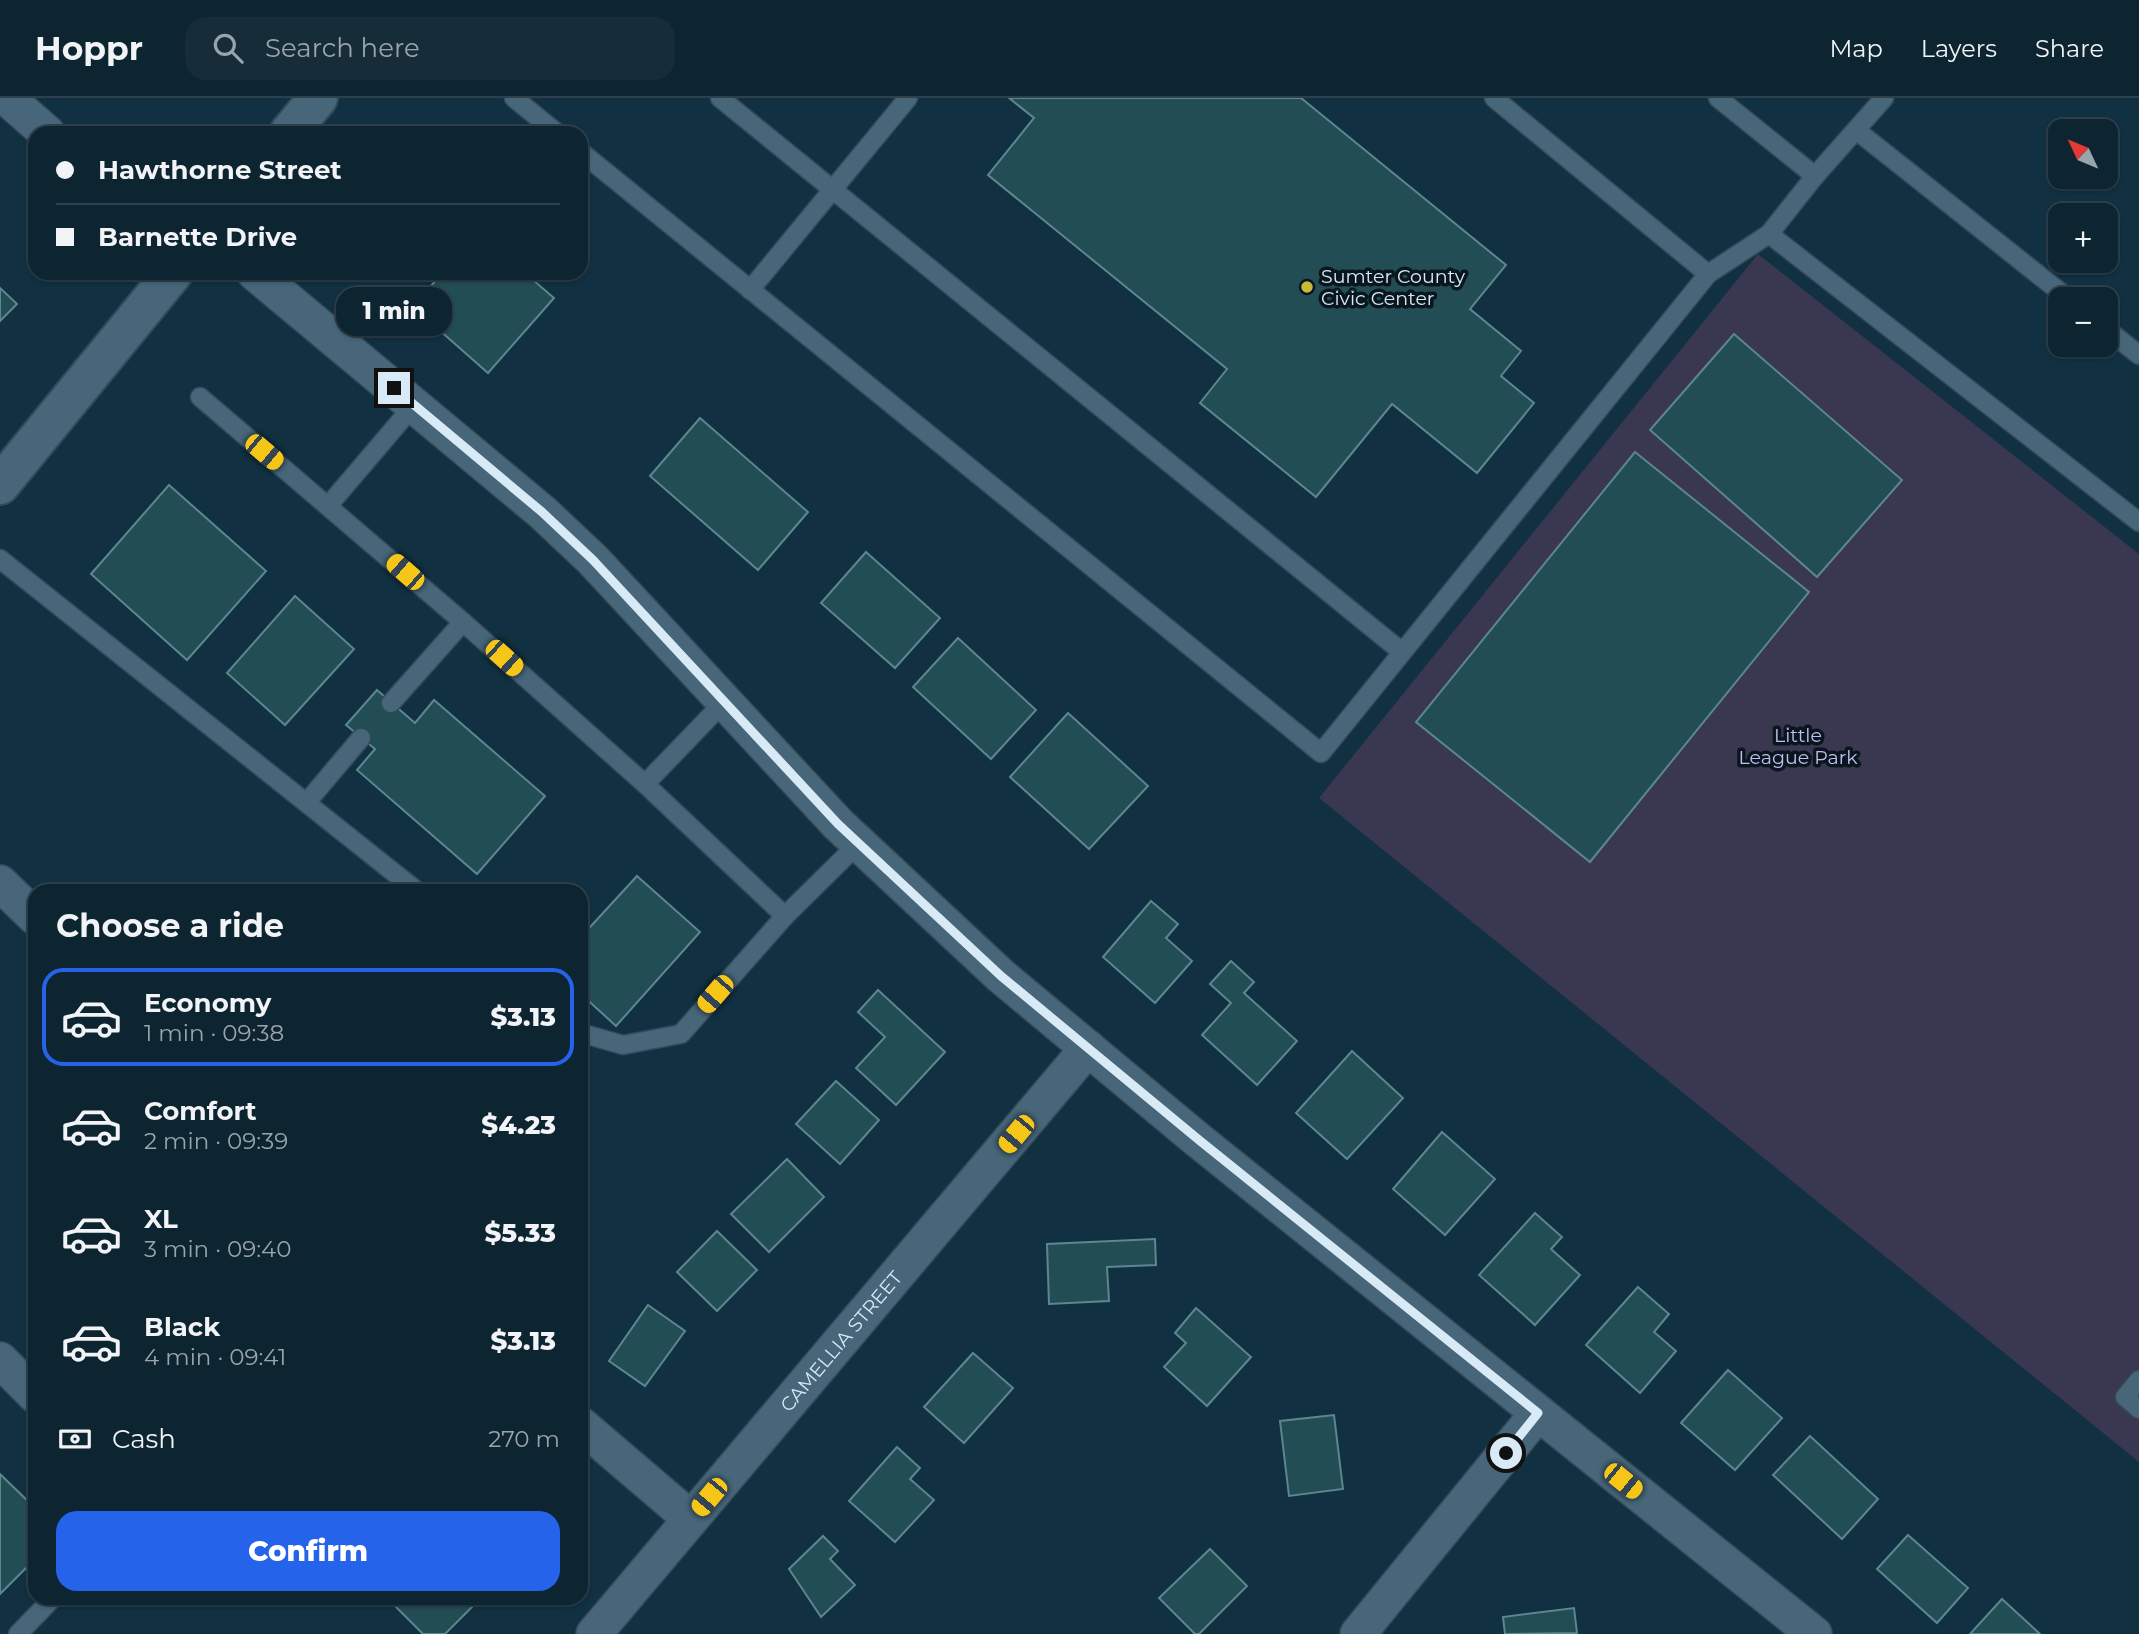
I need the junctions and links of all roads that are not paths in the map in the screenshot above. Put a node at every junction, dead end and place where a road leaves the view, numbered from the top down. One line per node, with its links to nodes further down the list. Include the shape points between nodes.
1 (6, 98): 9 (street)
2 (318, 98): 10 (main road)
3 (514, 98): 11 (lane)
4 (720, 98): 15 (lane)
5 (908, 98): 15 (lane)
6 (1494, 98): 17 (lane)
7 (1718, 98): 14 (lane)
8 (1884, 98): 12 (lane)
9 (39, 126)
10 (295, 126)
11 (548, 126)
12 (1856, 130): 14 (lane); 20 (lane)
13 (588, 158): 21 (lane)
14 (1815, 176): 16 (lane)
15 (833, 190): 21 (lane); 31 (lane)
16 (1769, 234): 17 (lane); 28 (lane)
17 (1708, 274): 31 (lane)
18 (167, 280): 26 (main road)
19 (263, 280): 25 (street)
20 (2053, 287)
21 (750, 290): 31 (lane, via 1321,753)
22 (2118, 338): 23 (lane)
23 (2139, 355)
24 (200, 397): 27 (lane)
25 (414, 405): 27 (lane); 32 (street, via 593,560)
26 (0, 485)
27 (328, 506): 30 (lane)
28 (2139, 522)
29 (0, 559): 36 (lane)
30 (463, 622): 33 (lane); 35 (lane)
31 (1402, 652)
32 (725, 701): 35 (lane); 37 (street)
33 (391, 703)
34 (361, 738): 36 (lane)
35 (645, 785): 41 (lane)
36 (307, 802): 39 (lane)
37 (859, 843): 41 (lane); 43 (street, via 1001,976)
38 (0, 883): 40 (street)
39 (408, 884)
40 (28, 910)
41 (785, 916): 42 (lane, via 681,1034 623,1045)
42 (588, 1035)
43 (1088, 1048): 48 (street); 50 (street, CAMELLIA STREET)
44 (0, 1360): 46 (street)
45 (2139, 1380): 47 (lane, via 2125,1397)
46 (28, 1388)
47 (2139, 1409)
48 (1538, 1413): 54 (street); 55 (street)
49 (588, 1431): 50 (street)
50 (691, 1519): 53 (street, CAMELLIA STREET)
51 (46, 1605): 52 (lane)
52 (18, 1634)
53 (594, 1634)
54 (1358, 1634)
55 (1814, 1634)

